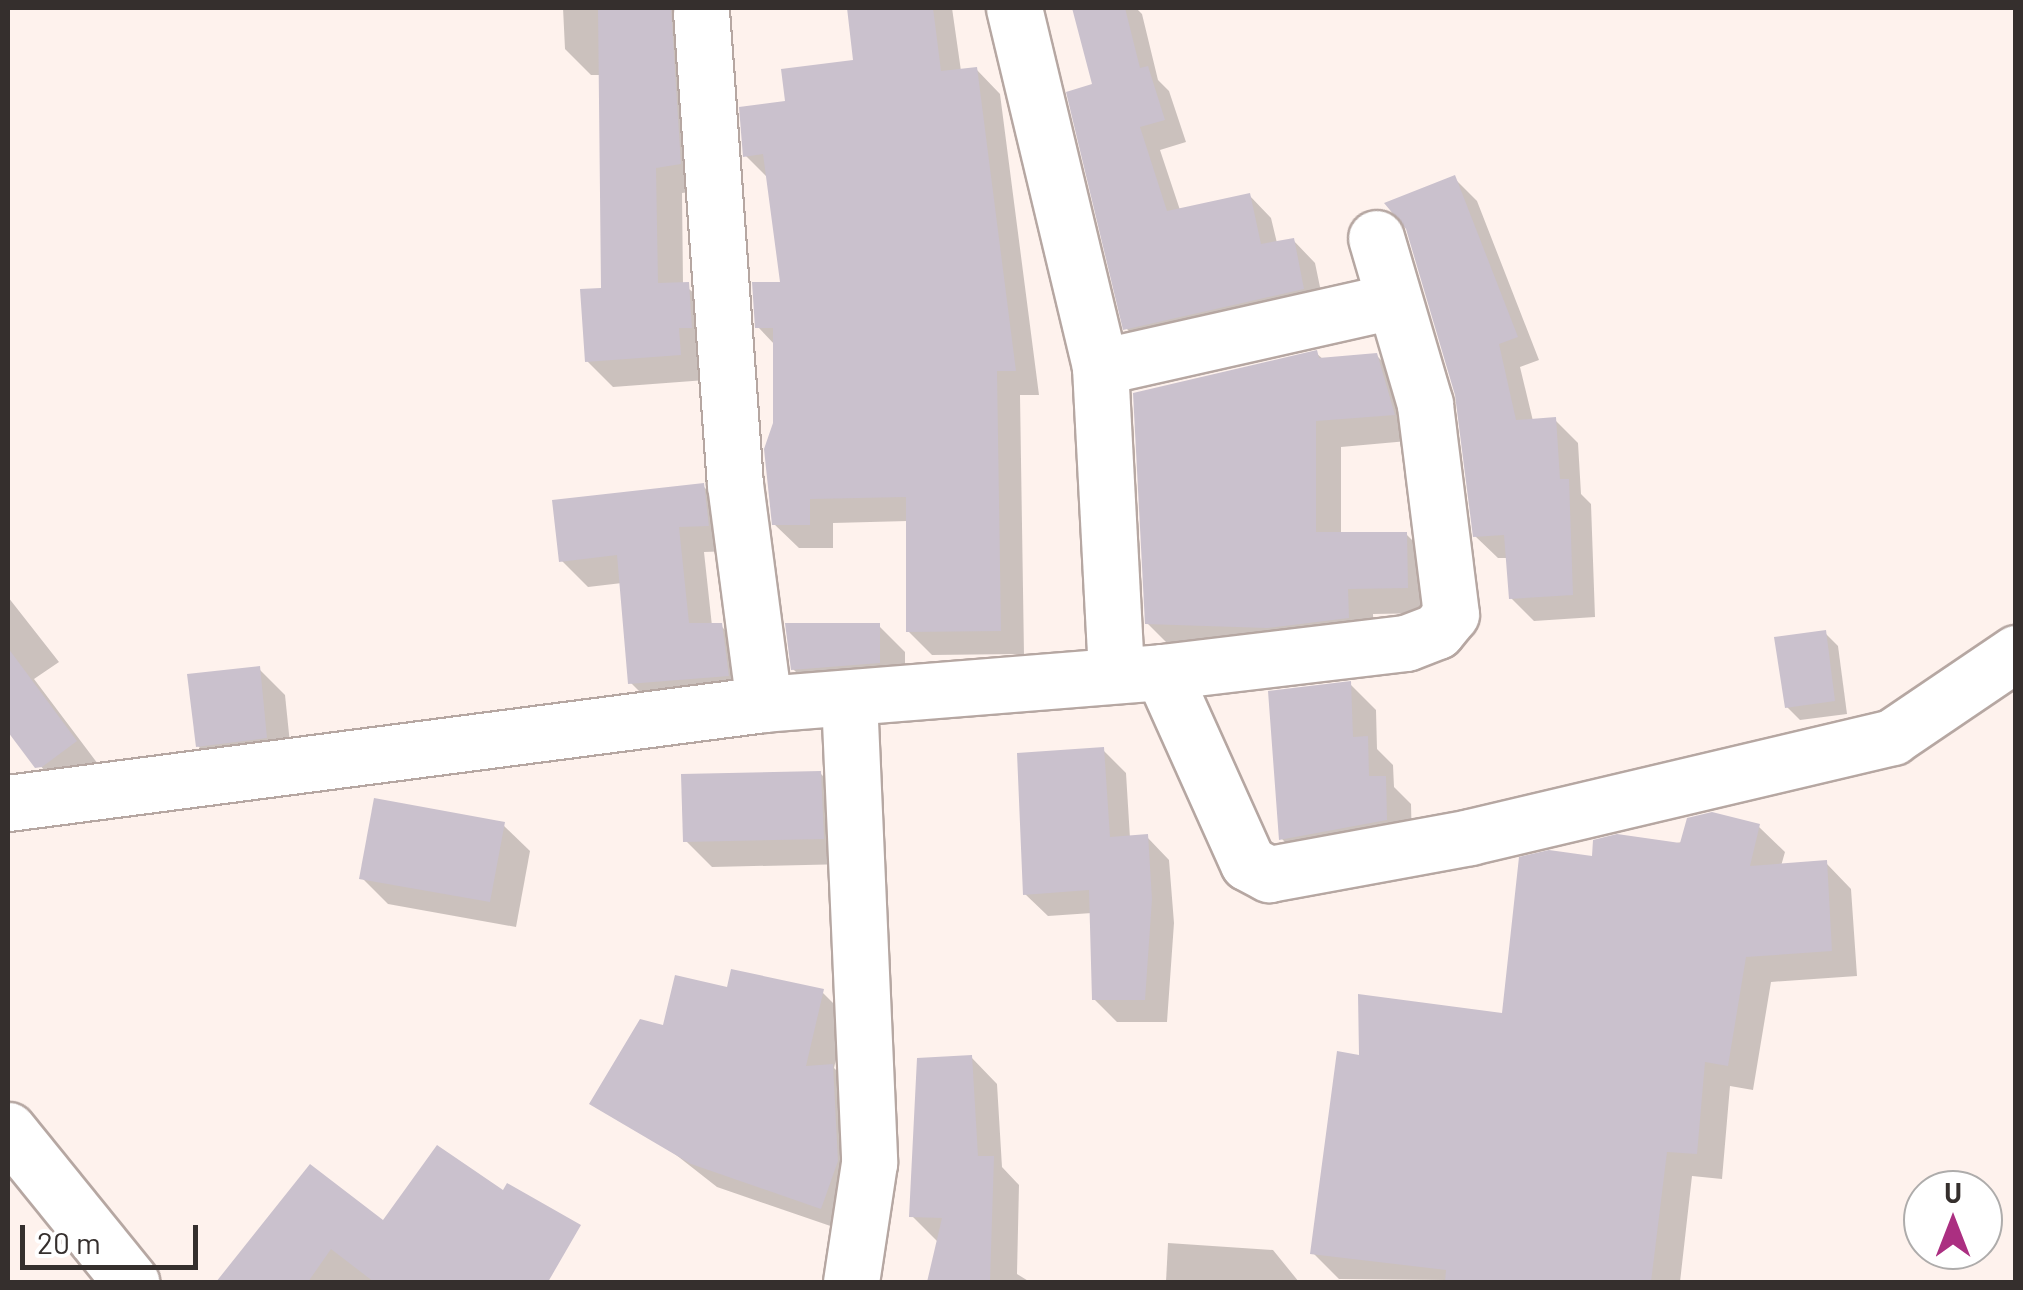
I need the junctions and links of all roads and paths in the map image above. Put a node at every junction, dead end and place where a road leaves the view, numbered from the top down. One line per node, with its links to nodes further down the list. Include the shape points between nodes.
1 (1014, 8): 5 (street)
2 (710, 9): 9 (street, via 735,484)
3 (1376, 238): 4 (street)
4 (1394, 301): 5 (street); 7 (street, via 1425,404 1451,614 1437,631 1406,643)
5 (1100, 368): 7 (street)
6 (2016, 653): 7 (street, via 1892,736 1470,837 1268,874 1248,864)
7 (1139, 672): 8 (street)
8 (849, 698): 9 (street); 13 (street, via 870,1163)
9 (764, 704): 10 (street)
10 (8, 803)
11 (8, 1130): 12 (street)
12 (132, 1282)
13 (851, 1282)

